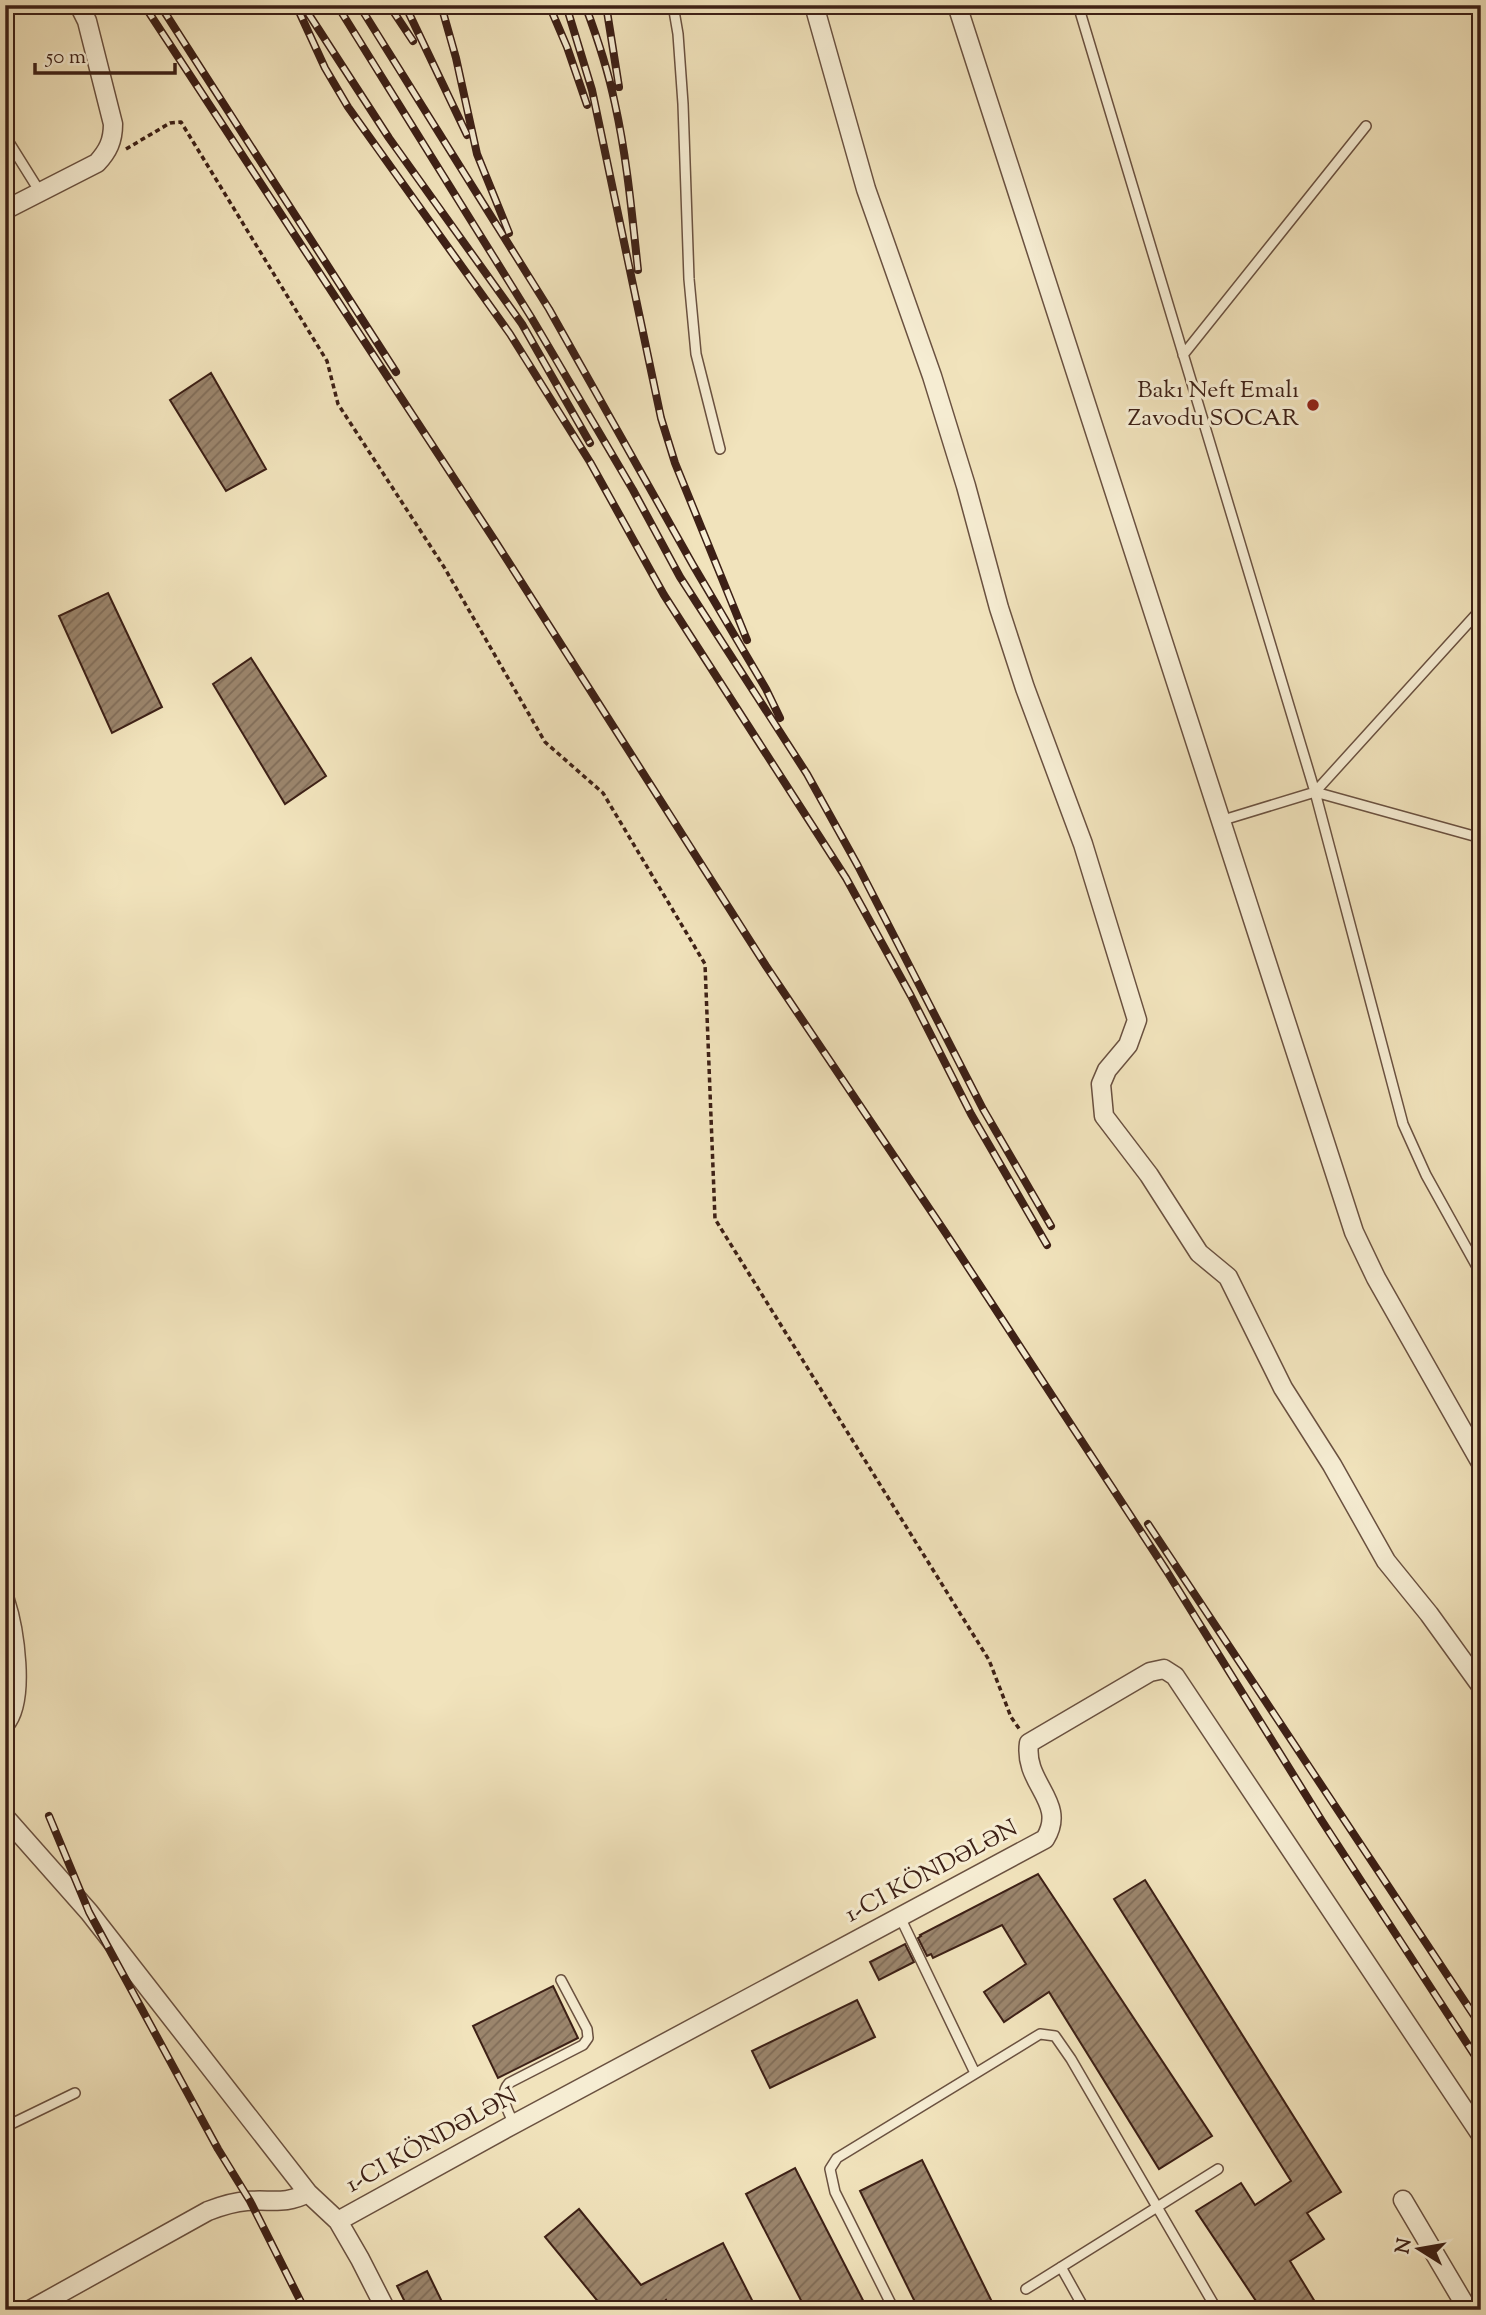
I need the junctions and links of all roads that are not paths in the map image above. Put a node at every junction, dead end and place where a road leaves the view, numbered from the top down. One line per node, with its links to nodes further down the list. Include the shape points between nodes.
1 (79, 5): 8 (street, via 87,21 113,137 97,163)
2 (673, 5): 11 (lane, via 696,354)
3 (814, 5): 19 (street, via 866,189 932,376 999,608 1083,844 1137,1020 1128,1045 1101,1084 1104,1116 1199,1253 1228,1277 1283,1388 1386,1561)
4 (957, 5): 14 (street)
5 (1078, 5): 10 (lane)
6 (1366, 126): 10 (lane)
7 (5, 136): 8 (lane)
8 (40, 192): 9 (street)
9 (5, 210)
10 (1183, 355): 13 (lane)
11 (720, 449)
12 (1481, 609): 13 (lane)
13 (1315, 792): 14 (lane); 15 (lane); 16 (lane, via 1403,1124)
14 (1220, 821): 17 (street, via 1354,1232)
15 (1481, 838)
16 (1481, 1274)
17 (1481, 1463)
18 (5, 1600): 20 (street, via 16,1644 14,1702)
19 (1481, 1686)
20 (5, 1724)
21 (5, 1817): 30 (street, via 89,1912)
22 (900, 1917): 24 (lane); 26 (street, 1-CI KÖNDƏLƏN); 28 (street, 1-CI KÖNDƏLƏN, via 1045,1839 1053,1817 1030,1770 1029,1744 1150,1672 1164,1669 1175,1675)
23 (561, 1980): 26 (lane, via 588,2038 503,2089)
24 (975, 2073): 32 (lane, via 1040,2034 1055,2036); 38 (lane, via 837,2158 830,2169 835,2192)
25 (75, 2093): 27 (lane)
26 (513, 2124): 33 (street, 1-CI KÖNDƏLƏN)
27 (5, 2127)
28 (1481, 2135)
29 (1218, 2169): 32 (lane)
30 (308, 2193): 33 (street); 36 (street, via 285,2202 235,2203 208,2211)
31 (1403, 2200): 41 (street)
32 (1157, 2207): 34 (lane); 40 (lane)
33 (338, 2221): 37 (street)
34 (1061, 2266): 35 (lane); 39 (lane)
35 (1026, 2289)
36 (30, 2310)
37 (386, 2310)
38 (894, 2310)
39 (1085, 2310)
40 (1217, 2310)
41 (1468, 2310)

